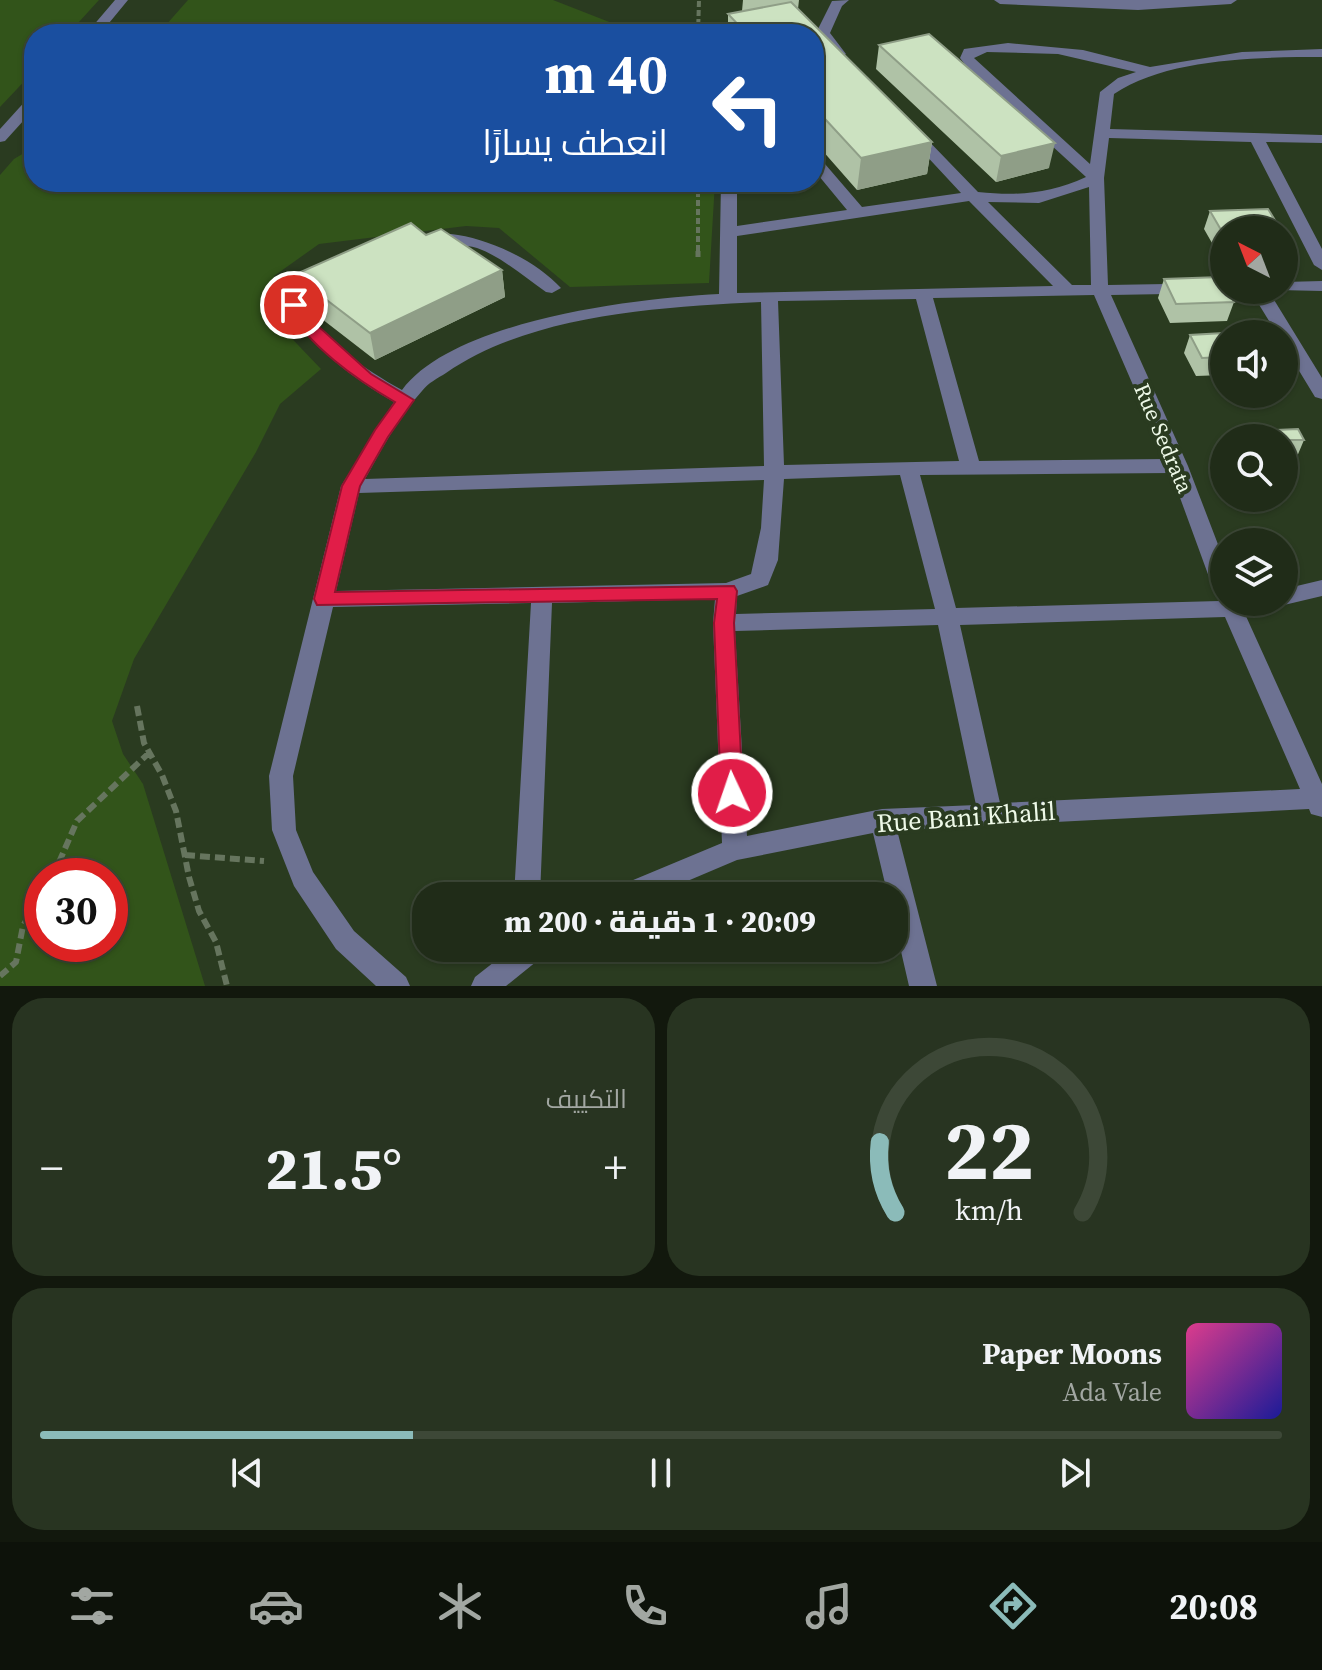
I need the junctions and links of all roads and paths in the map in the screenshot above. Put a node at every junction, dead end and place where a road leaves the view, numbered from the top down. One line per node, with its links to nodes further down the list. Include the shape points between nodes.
1 (122, 0): 6 (street)
2 (699, 0): 7 (path)
3 (843, 0): 8 (street)
4 (1000, 0): 5 (street, via 1138,6)
5 (1231, 0)
6 (102, 24)
7 (698, 24)
8 (824, 31)
9 (824, 34): 11 (street)
10 (1322, 53): 12 (street, via 1244,57)
11 (846, 62)
12 (1147, 71): 15 (street, via 1107,92); 20 (street, via 1116,60 1007,45 969,52 975,68)
13 (24, 111): 17 (street)
14 (898, 118): 23 (street)
15 (1100, 133): 16 (street); 20 (street)
16 (1256, 137): 18 (street); 27 (street)
17 (0, 138)
18 (1322, 139)
19 (824, 172): 24 (street)
20 (1096, 178): 23 (street, via 1039,198); 34 (street)
21 (698, 192): 38 (path)
22 (729, 192): 25 (street)
23 (971, 196): 24 (street); 33 (street)
24 (858, 213): 25 (street)
25 (729, 232): 37 (street)
26 (416, 243): 31 (street, via 446,239 487,244)
27 (1322, 265)
28 (326, 270): 41 (street, via 298,293 294,305 302,319 365,377)
29 (1322, 286): 30 (street)
30 (1298, 287)
31 (552, 288)
32 (1210, 288): 34 (street)
33 (1067, 290): 34 (street); 35 (street)
34 (1100, 290): 42 (street, Rue Sedrata)
35 (923, 293): 36 (street); 44 (street)
36 (769, 296): 37 (street); 45 (street)
37 (728, 299): 38 (street)
38 (698, 300): 41 (street, via 624,309 504,336 464,352 416,385)
39 (1268, 304): 40 (street)
40 (1322, 393)
41 (405, 400): 46 (street)
42 (1178, 466): 44 (street); 47 (street, Rue Sedrata)
43 (908, 468): 44 (street); 45 (street); 54 (street)
44 (971, 468)
45 (774, 472): 46 (street); 49 (street, via 766,571 760,579)
46 (351, 486): 52 (street)
47 (1210, 550)
48 (1322, 588): 50 (street)
49 (727, 591): 51 (street); 56 (street)
50 (1298, 594)
51 (542, 595): 52 (street); 66 (street)
52 (324, 599): 65 (street, via 281,776 284,830)
53 (1210, 601): 54 (street)
54 (947, 615): 56 (street); 60 (street)
55 (1236, 616): 59 (street, Rue Sedrata)
56 (724, 623): 62 (street)
57 (137, 706): 58 (path)
58 (150, 752): 63 (path, via 176,811); 64 (path, via 77,821)
59 (1320, 802): 60 (street, Rue Bani Khalil)
60 (990, 814): 61 (street, Rue Bani Khalil)
61 (882, 820): 62 (street, Rue Bani Khalil); 74 (street)
62 (735, 849): 67 (street, Rue Bani Khalil)
63 (185, 855): 65 (path); 71 (path)
64 (61, 858)
65 (297, 864): 72 (street, via 345,940)
66 (528, 882)
67 (656, 882)
68 (24, 924): 70 (path, via 16,962)
69 (515, 962): 73 (street)
70 (0, 976)
71 (227, 986)
72 (396, 986)
73 (485, 986)
74 (923, 986)

